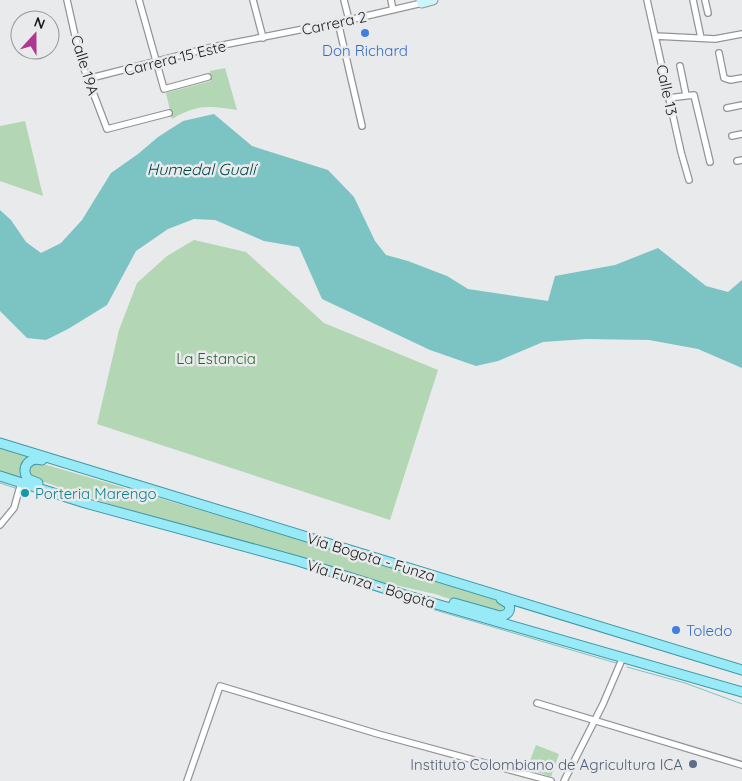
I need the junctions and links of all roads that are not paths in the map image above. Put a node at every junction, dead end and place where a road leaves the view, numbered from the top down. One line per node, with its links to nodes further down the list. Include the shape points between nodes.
1 (67, 0): 24 (street, Calle 19A)
2 (253, 0): 17 (street)
3 (344, 0): 13 (street)
4 (391, 0): 11 (street)
5 (433, 0): 10 (street, Carrera 2)
6 (647, 0): 16 (street, Calle 13)
7 (693, 0): 18 (street)
8 (705, 0): 12 (street)
9 (141, 1): 20 (street)
10 (421, 2): 11 (street, Carrera 2)
11 (393, 10): 13 (street, Carrera 2)
12 (708, 12)
13 (349, 20): 14 (street, Carrera 2)
14 (338, 22): 17 (street, Carrera 2); 30 (street)
15 (742, 34): 18 (street)
16 (655, 36): 18 (street); 26 (street, Calle 13)
17 (263, 38): 20 (street, Carrera 15 Este)
18 (701, 38)
19 (719, 53): 23 (street, via 724,78)
20 (157, 62): 22 (street, via 164,88); 24 (street, Carrera 15 Este)
21 (680, 66): 25 (street)
22 (208, 77)
23 (742, 78)
24 (87, 79): 29 (street, Calle 19A, via 107,129)
25 (686, 95): 26 (street); 33 (street, via 694,94)
26 (668, 98): 34 (street, Calle 13)
27 (742, 106): 28 (street)
28 (727, 108)
29 (169, 113)
30 (362, 126)
31 (742, 134): 32 (street)
32 (732, 136)
33 (710, 162)
34 (689, 180)
35 (0, 442): 38 (main road, Vía Bogota - Funza)
36 (0, 476): 37 (main road, Vía Funza - Bogota)
37 (21, 483): 39 (main road, Vía Funza - Bogota); 40 (street, via 14,508)
38 (144, 488): 39 (main road, via 36,458 26,465 25,475 33,482); 41 (main road, Vía Bogota - Funza)
39 (137, 517): 42 (main road, Vía Funza - Bogota)
40 (0, 525)
41 (424, 573): 42 (main road, via 506,600 510,608 508,614 500,616 432,597); 44 (main road, Vía Bogota - Funza)
42 (405, 595): 43 (main road, Vía Funza - Bogota)
43 (623, 657): 45 (main road, Vía Funza - Bogota); 49 (street)
44 (742, 670)
45 (702, 680): 46 (main road, Vía Funza - Bogota); 47 (street)
46 (742, 692)
47 (742, 696)
48 (537, 703): 49 (street)
49 (595, 720): 50 (street); 53 (street)
50 (742, 765)
51 (187, 781): 52 (street, via 220,686)
52 (550, 781)
53 (564, 781)

